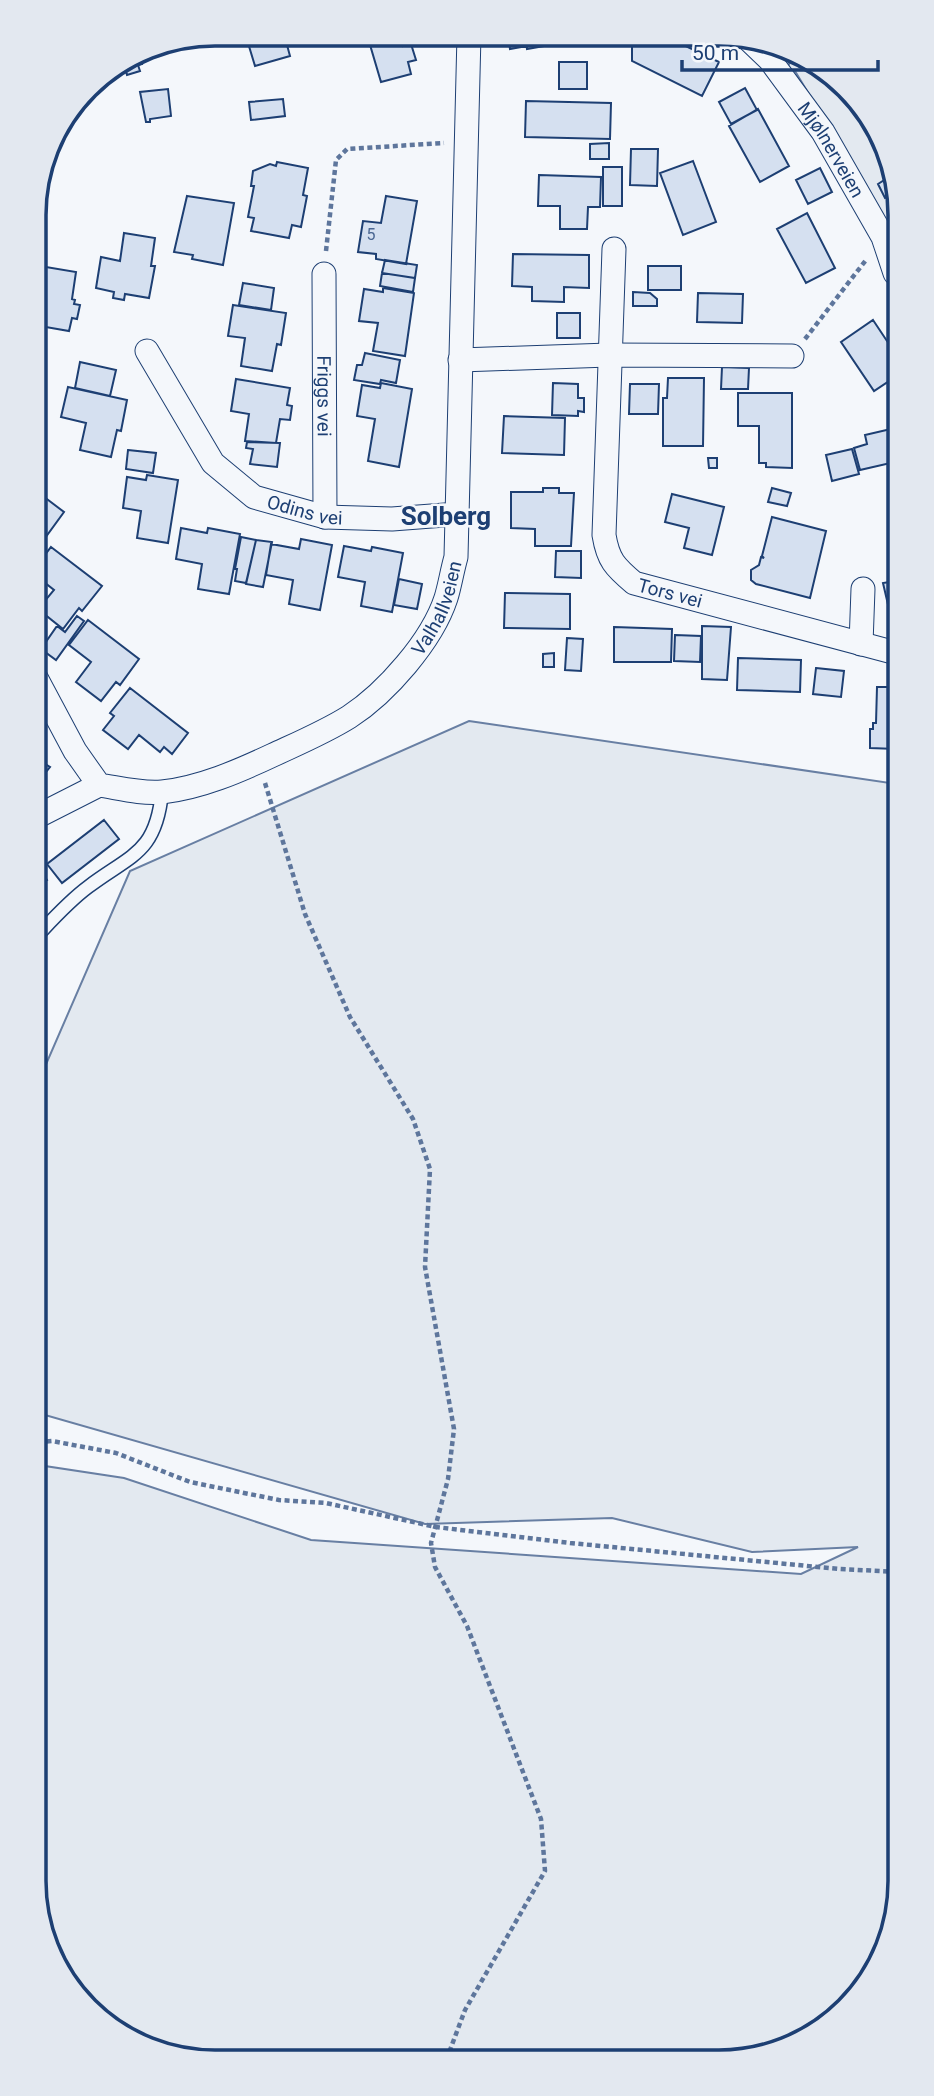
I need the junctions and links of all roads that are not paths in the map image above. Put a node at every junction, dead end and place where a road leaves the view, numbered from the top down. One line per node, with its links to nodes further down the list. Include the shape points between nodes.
1 (469, 46): 9 (street, Valhallveien)
2 (777, 56): 4 (street, Mjølnerveien)
3 (614, 249): 7 (street, Tors vei)
4 (888, 252)
5 (324, 274): 11 (street, Friggs vei)
6 (147, 351): 11 (street, Odins vei, via 213,463 254,497)
7 (610, 355): 8 (street); 9 (street); 13 (street, Tors vei, via 604,535 607,553 617,569 634,583)
8 (792, 356)
9 (460, 360): 10 (street, Valhallveien)
10 (458, 514): 11 (street, Odins vei, via 393,519); 17 (street, Valhallveien, via 456,557 445,601 426,636 380,693 351,716 259,761 207,782)
11 (326, 517)
12 (863, 589): 13 (street)
13 (861, 644): 14 (street, Tors vei)
14 (888, 651)
15 (46, 697): 16 (street)
16 (99, 785): 17 (street, Valhallveien); 18 (street)
17 (162, 792): 19 (lane, via 154,827 138,853 82,891)
18 (46, 812)
19 (46, 927)

